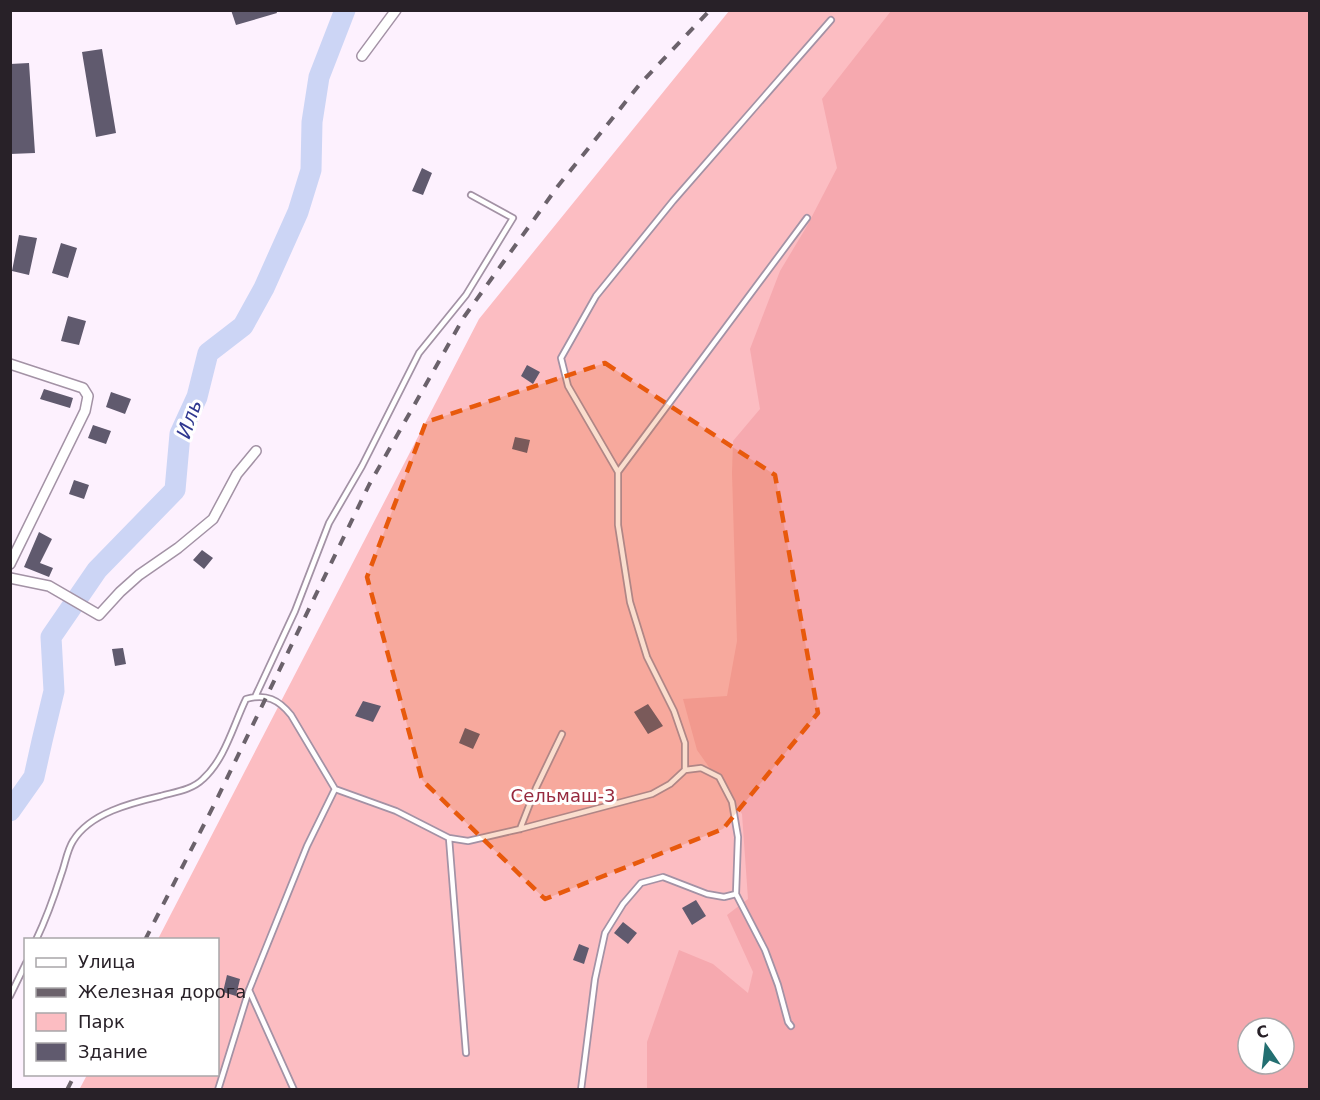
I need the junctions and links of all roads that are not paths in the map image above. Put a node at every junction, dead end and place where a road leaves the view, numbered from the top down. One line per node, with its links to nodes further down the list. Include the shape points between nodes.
1 (396, 10): 3 (street)
2 (831, 20): 8 (lane, via 596,296 561,358 568,386)
3 (362, 56)
4 (471, 195): 11 (lane, via 513,218 466,295 419,352 329,523 295,611)
5 (807, 218): 8 (lane)
6 (10, 364): 9 (street, via 84,387 88,396 85,411)
7 (256, 451): 10 (street, via 237,474 213,519 139,575 99,615 50,586)
8 (618, 472): 13 (lane, via 618,525 630,602 647,657 685,743)
9 (10, 564)
10 (10, 578)
11 (255, 697): 14 (lane, via 267,697 283,705); 18 (lane, via 246,699 224,750 201,781 182,791 104,813 72,841)
12 (562, 734): 15 (lane)
13 (685, 770): 15 (lane, via 652,794); 17 (lane, via 701,768 719,777 732,802 738,837)
14 (335, 789): 16 (lane, via 396,811); 20 (lane, via 307,846)
15 (520, 829): 16 (lane, via 468,841)
16 (449, 838): 23 (lane)
17 (736, 894): 22 (lane, via 765,950); 26 (lane, via 707,894 663,877 641,883 622,903 605,933)
18 (36, 938)
19 (24, 967): 21 (lane)
20 (249, 990): 24 (lane); 25 (lane)
21 (10, 996)
22 (791, 1026)
23 (466, 1053)
24 (218, 1089)
25 (294, 1089)
26 (581, 1089)

